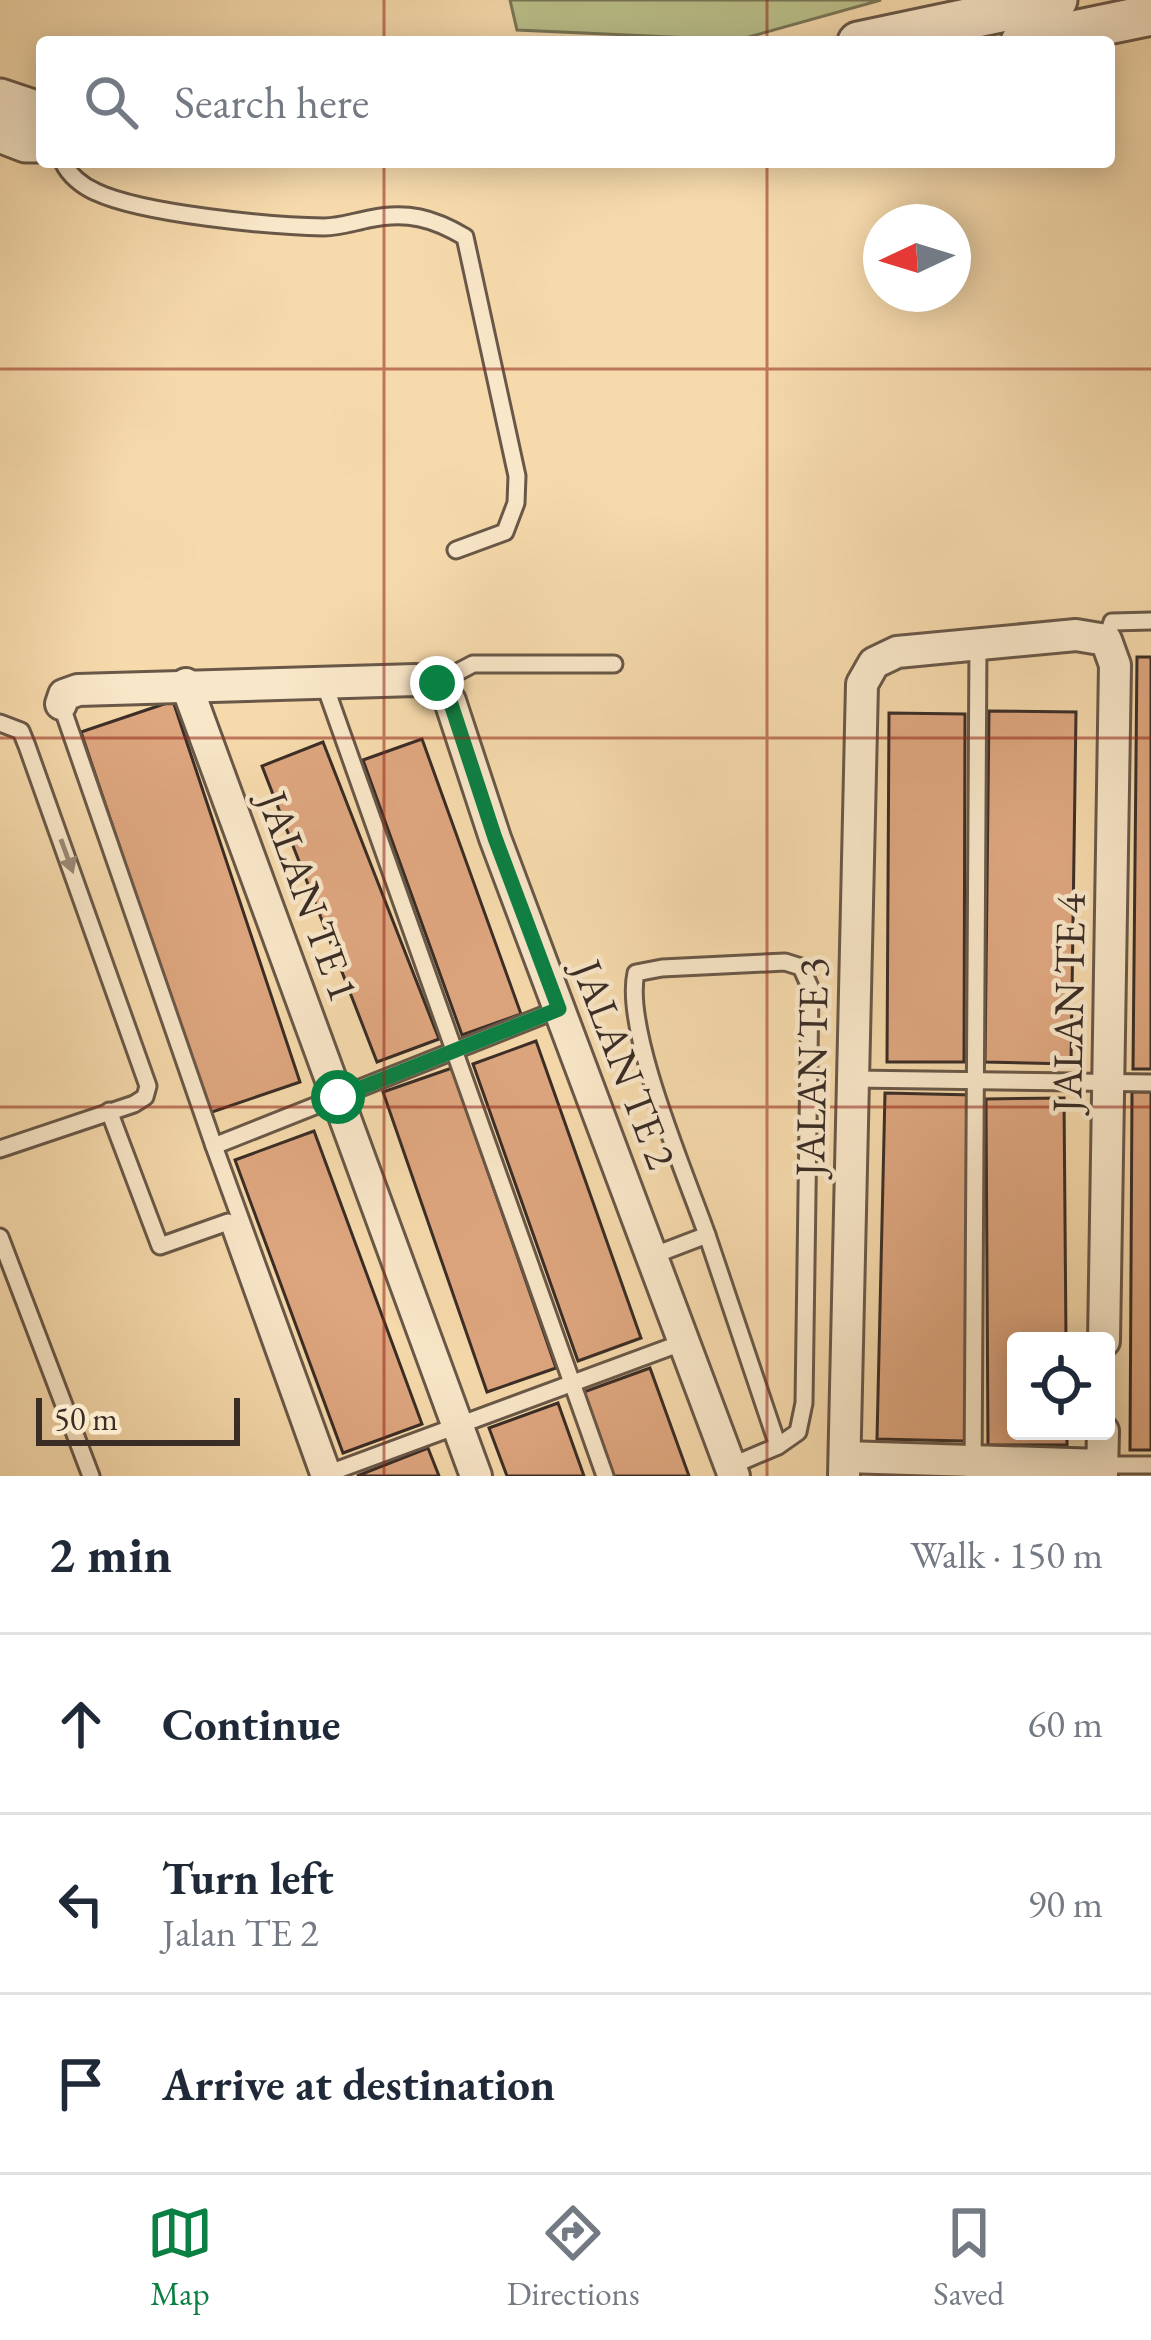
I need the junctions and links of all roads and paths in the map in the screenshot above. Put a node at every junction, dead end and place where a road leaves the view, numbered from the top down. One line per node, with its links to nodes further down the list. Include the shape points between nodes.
1 (1057, 0): 3 (street)
2 (1151, 15): 4 (street)
3 (887, 36)
4 (1050, 36)
5 (0, 99): 6 (street)
6 (36, 111)
7 (0, 132): 8 (street)
8 (36, 142)
9 (67, 168): 10 (lane, via 96,192 127,202 328,227 418,215 465,237 517,489 505,532)
10 (456, 550)
11 (1151, 621): 13 (lane, via 1112,622)
12 (978, 644): 13 (street, via 1076,635); 22 (street, JALAN TE 3, via 896,652 874,663 862,684); 23 (lane)
13 (1110, 653): 24 (street, JALAN TE 4)
14 (614, 664): 16 (lane, via 472,664)
15 (324, 683): 16 (street); 17 (street); 21 (lane)
16 (437, 683): 20 (street, JALAN TE 2)
17 (186, 684): 18 (street, via 78,690); 26 (street, JALAN TE 1)
18 (61, 704): 28 (lane)
19 (0, 723): 27 (lane, one-way to 27, via 21,731 148,1086 145,1097)
20 (559, 1009): 21 (lane); 32 (street, JALAN TE 2)
21 (454, 1051): 26 (lane); 35 (lane)
22 (853, 1079): 23 (lane); 40 (street, JALAN TE 3)
23 (978, 1080): 24 (lane); 41 (lane)
24 (1108, 1082): 25 (lane); 33 (street, JALAN TE 4)
25 (1151, 1083)
26 (338, 1097): 28 (lane); 36 (street, JALAN TE 1)
27 (110, 1111): 29 (lane); 44 (lane, via 160,1246 228,1222)
28 (214, 1146): 44 (lane)
29 (0, 1149)
30 (707, 1235): 32 (lane); 38 (lane); 38 (lane, via 643,1048 636,974 801,967 810,987 804,1403 798,1432)
31 (0, 1237): 45 (lane)
32 (652, 1256): 34 (street, JALAN TE 2)
33 (1104, 1332)
34 (684, 1342): 35 (lane); 42 (street, JALAN TE 2)
35 (572, 1384): 36 (lane); 47 (lane)
36 (458, 1426): 44 (lane); 46 (street, JALAN TE 1)
37 (1103, 1440): 43 (street)
38 (778, 1446): 42 (lane)
39 (1151, 1465): 43 (lane)
40 (845, 1466): 41 (street)
41 (973, 1468): 43 (street)
42 (733, 1471)
43 (1102, 1471)
44 (328, 1475)
45 (91, 1476)
46 (476, 1476)
47 (605, 1476)

